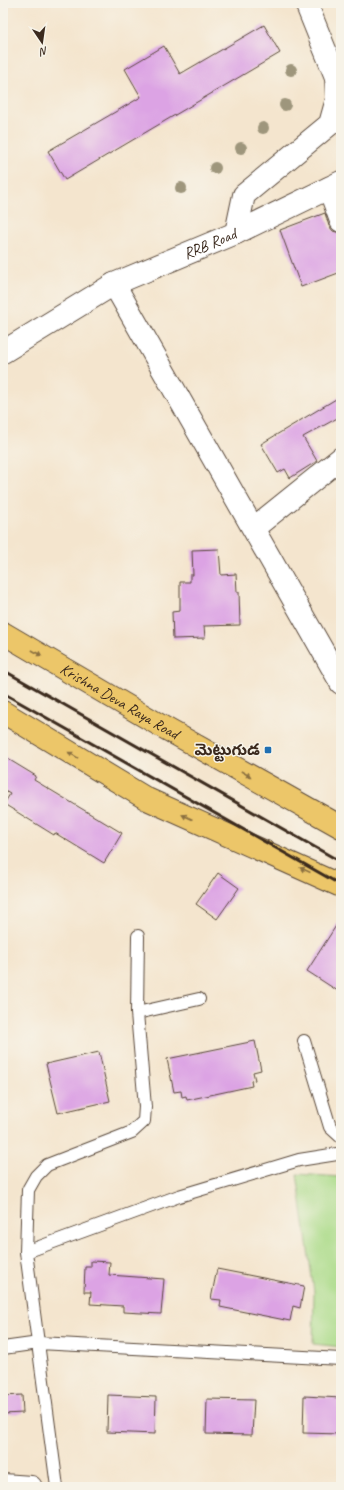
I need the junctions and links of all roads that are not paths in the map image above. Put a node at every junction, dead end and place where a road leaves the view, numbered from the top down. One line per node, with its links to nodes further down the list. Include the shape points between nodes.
1 (306, 3): 2 (street, RRB Road)
2 (338, 71): 5 (street, RRB Road, via 337,99 330,124 244,195)
3 (335, 185): 4 (street); 5 (street)
4 (341, 221)
5 (236, 233): 6 (street, RRB Road)
6 (114, 284): 7 (street, RRB Road); 9 (street)
7 (3, 352)
8 (341, 458): 9 (street)
9 (254, 528): 11 (street)
10 (3, 633): 13 (main road, Krishna Deva Raya Road, one-way to 13)
11 (341, 683)
12 (3, 712): 14 (main road, one-way to 12, via 147,799)
13 (341, 828)
14 (341, 886)
15 (138, 936): 17 (lane)
16 (198, 999): 17 (lane)
17 (137, 1013): 22 (lane, via 144,1121 132,1132 48,1165 36,1176 28,1190)
18 (304, 1041): 19 (lane, via 330,1127)
19 (341, 1137)
20 (341, 1142): 21 (lane, via 337,1148)
21 (339, 1157): 22 (lane, via 299,1160 179,1196)
22 (26, 1252): 23 (lane)
23 (39, 1343): 24 (lane); 25 (lane); 28 (lane)
24 (3, 1348)
25 (341, 1359)
26 (3, 1485): 27 (street)
27 (31, 1487)
28 (57, 1487)

